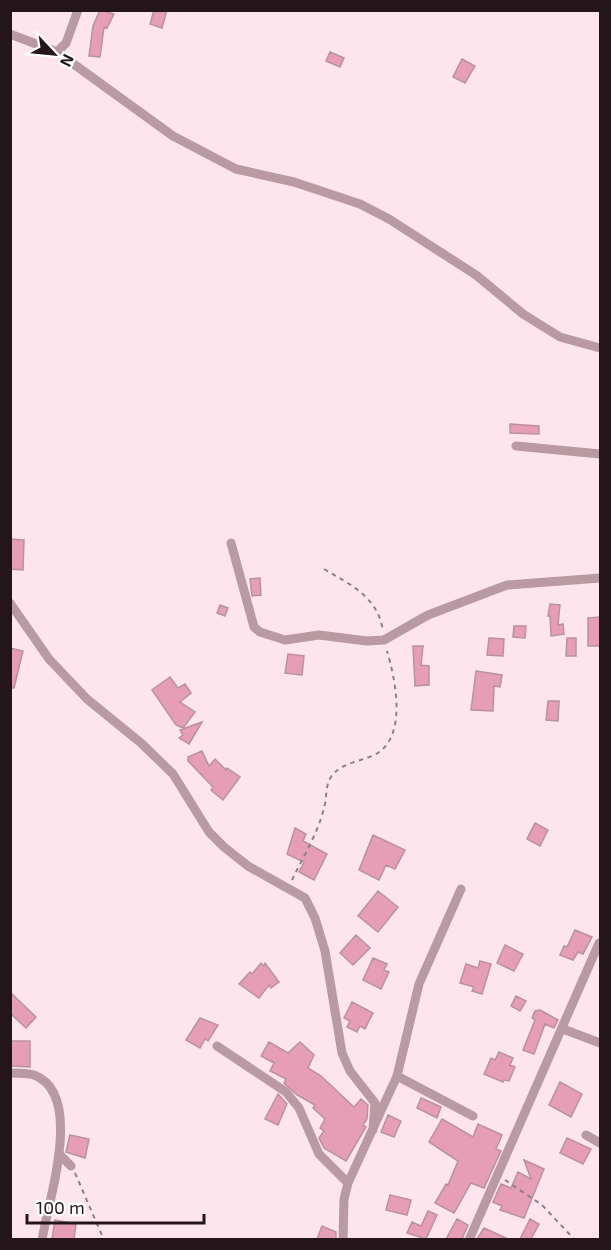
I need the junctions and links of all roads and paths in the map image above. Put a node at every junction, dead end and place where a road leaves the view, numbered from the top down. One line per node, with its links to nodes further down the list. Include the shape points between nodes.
1 (78, 10): 3 (street, via 66,43)
2 (10, 34): 3 (street)
3 (57, 52): 4 (street, via 173,136 236,169 294,182 360,204 476,275 523,315 560,337)
4 (600, 348)
5 (516, 446): 6 (street)
6 (600, 454)
7 (231, 543): 11 (street, via 254,627 260,632 285,640 319,635)
8 (324, 569): 11 (path, via 355,587 378,610)
9 (600, 578): 11 (street, via 507,585 428,615)
10 (10, 603): 12 (street, via 49,659 87,699 173,774 209,832 248,866)
11 (384, 640): 12 (path, via 396,682 393,729 377,754 343,766 329,780 320,822)
12 (289, 887): 21 (street, via 305,898 315,918 325,951 342,1053 350,1071 375,1104)
13 (461, 889): 19 (street, via 419,984)
14 (599, 943): 15 (street)
15 (563, 1029): 16 (street); 26 (street)
16 (600, 1043)
17 (217, 1046): 27 (street, via 286,1092 298,1108 319,1154)
18 (10, 1073): 24 (street, via 33,1075 54,1093 60,1115)
19 (397, 1076): 20 (street); 21 (street)
20 (473, 1116)
21 (373, 1130): 27 (street)
22 (586, 1135): 23 (street)
23 (600, 1143)
24 (59, 1154): 25 (street); 28 (street)
25 (71, 1166): 29 (path)
26 (497, 1176): 31 (street); 32 (path, via 525,1191)
27 (348, 1183): 30 (street)
28 (42, 1239)
29 (104, 1239)
30 (343, 1239)
31 (469, 1239)
32 (575, 1239)

